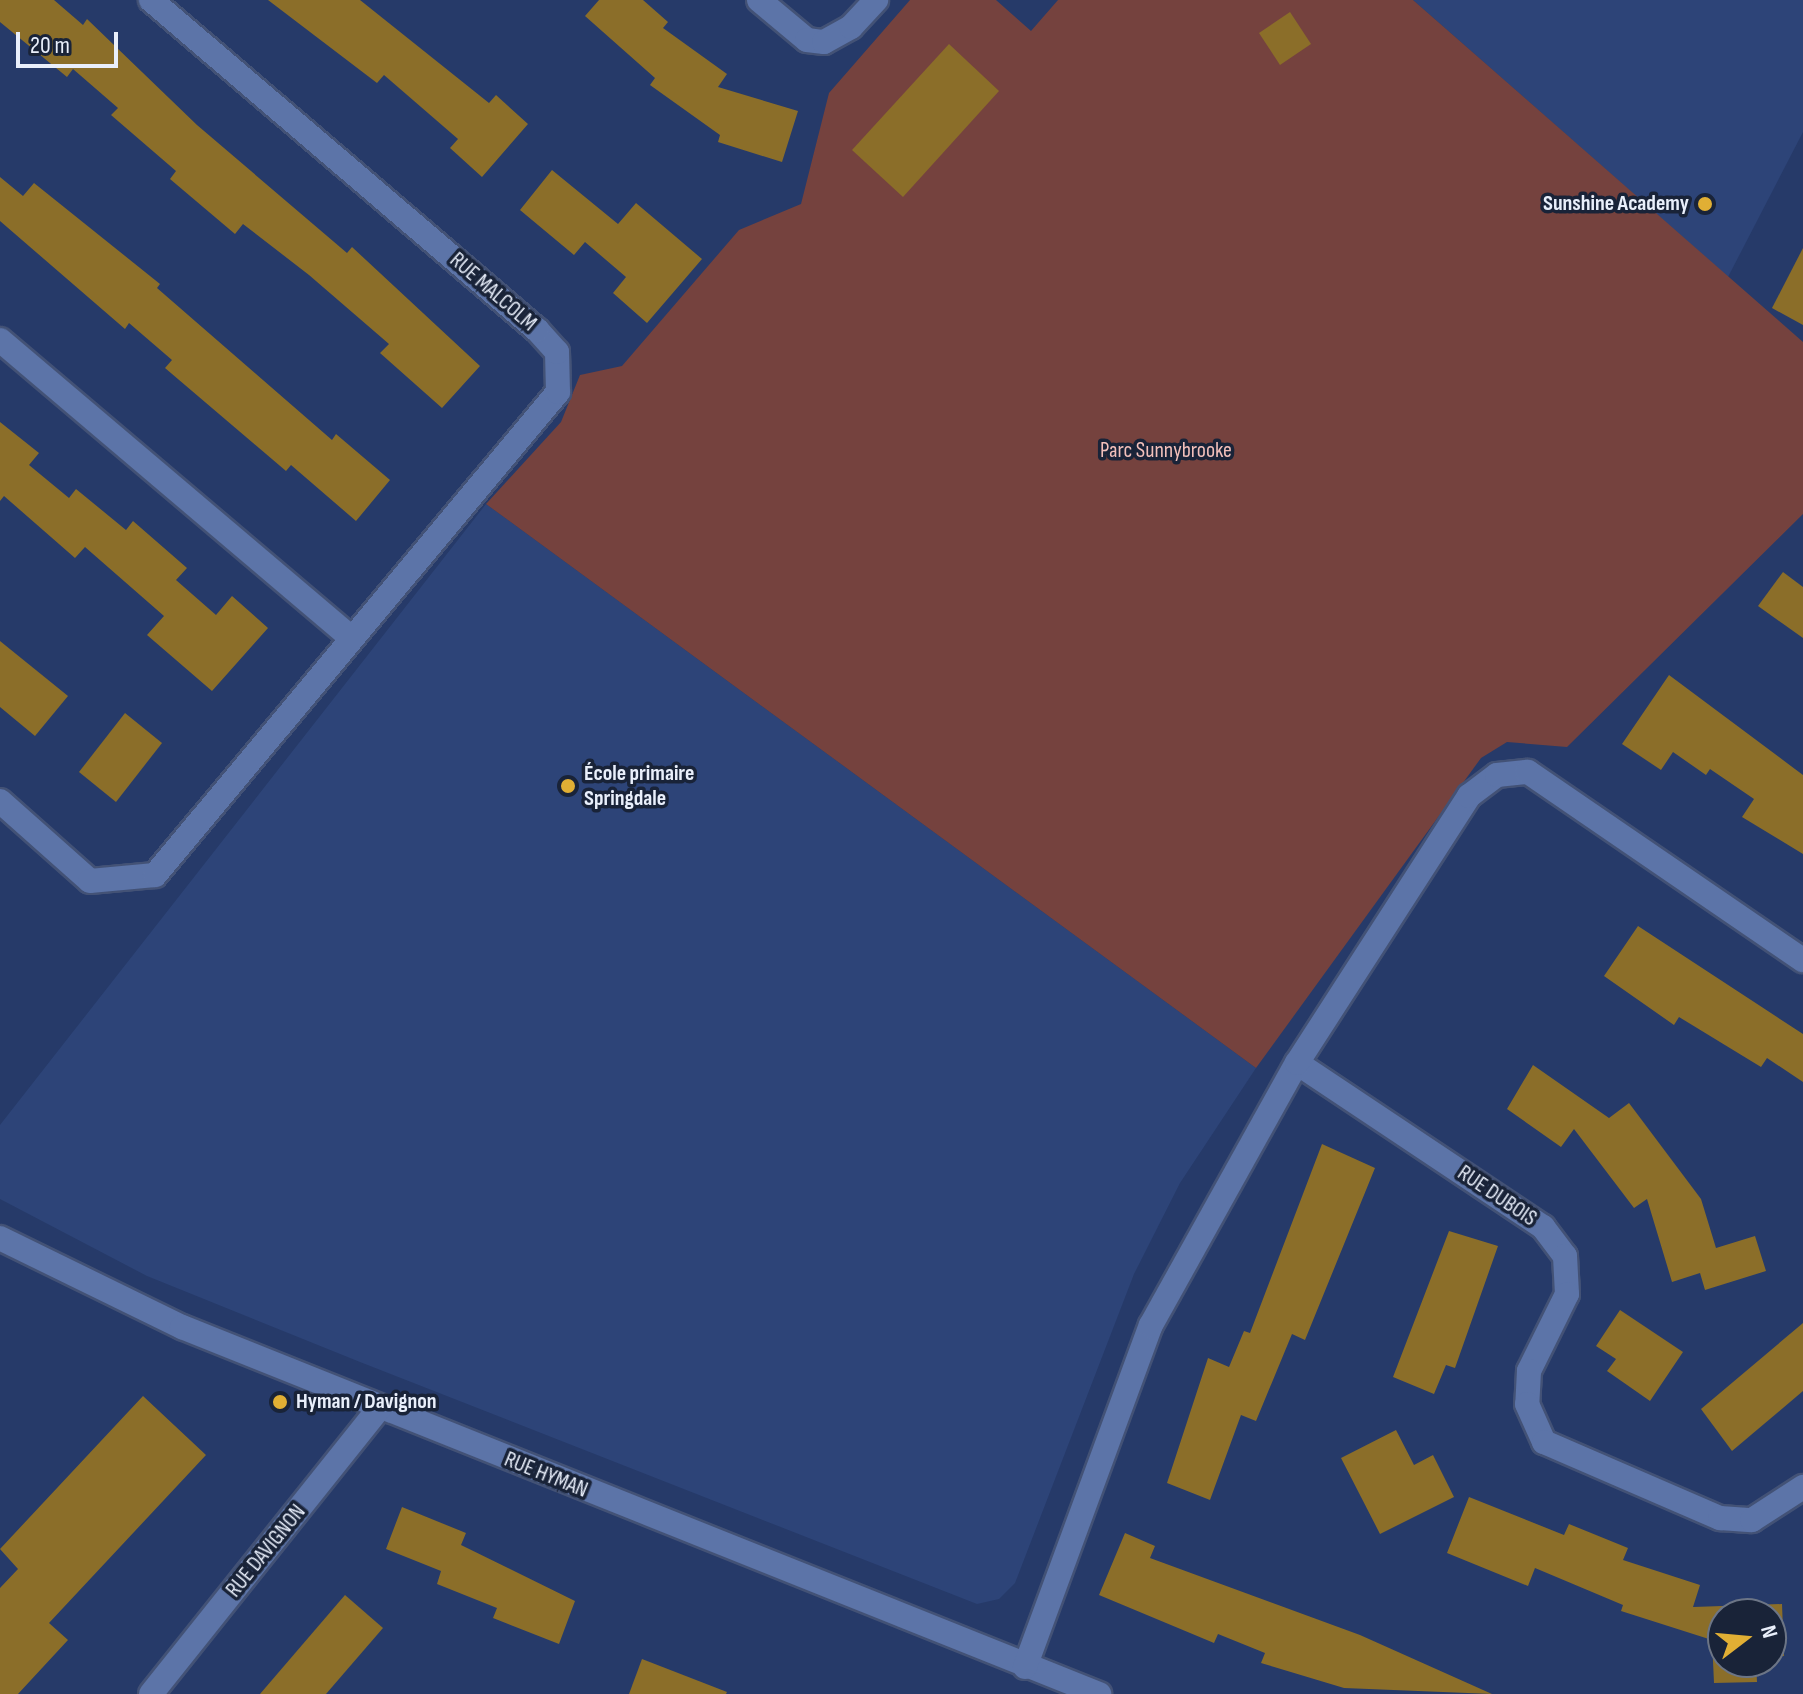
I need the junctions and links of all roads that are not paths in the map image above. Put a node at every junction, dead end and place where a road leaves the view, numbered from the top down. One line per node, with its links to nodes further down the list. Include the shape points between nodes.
1 (151, 0): 5 (street, RUE MALCOLM, via 557,352 558,392)
2 (759, 0): 3 (street, via 807,40 824,42 851,27)
3 (876, 0)
4 (0, 340): 5 (street)
5 (349, 636): 6 (street, RUE MALCOLM, via 155,875 90,881)
6 (0, 801)
7 (1803, 960): 8 (street, via 1528,772 1497,775 1469,796)
8 (1297, 1063): 11 (street, RUE DUBOIS, via 1543,1227 1565,1256 1567,1294 1529,1371 1527,1404 1544,1442 1720,1518 1752,1520); 12 (street, via 1151,1325)
9 (0, 1238): 10 (street, RUE HYMAN, via 69,1277)
10 (380, 1407): 12 (street, RUE HYMAN); 13 (street, RUE DAVIGNON)
11 (1803, 1487)
12 (1025, 1667): 14 (street, RUE HYMAN)
13 (151, 1694)
14 (1099, 1694)

